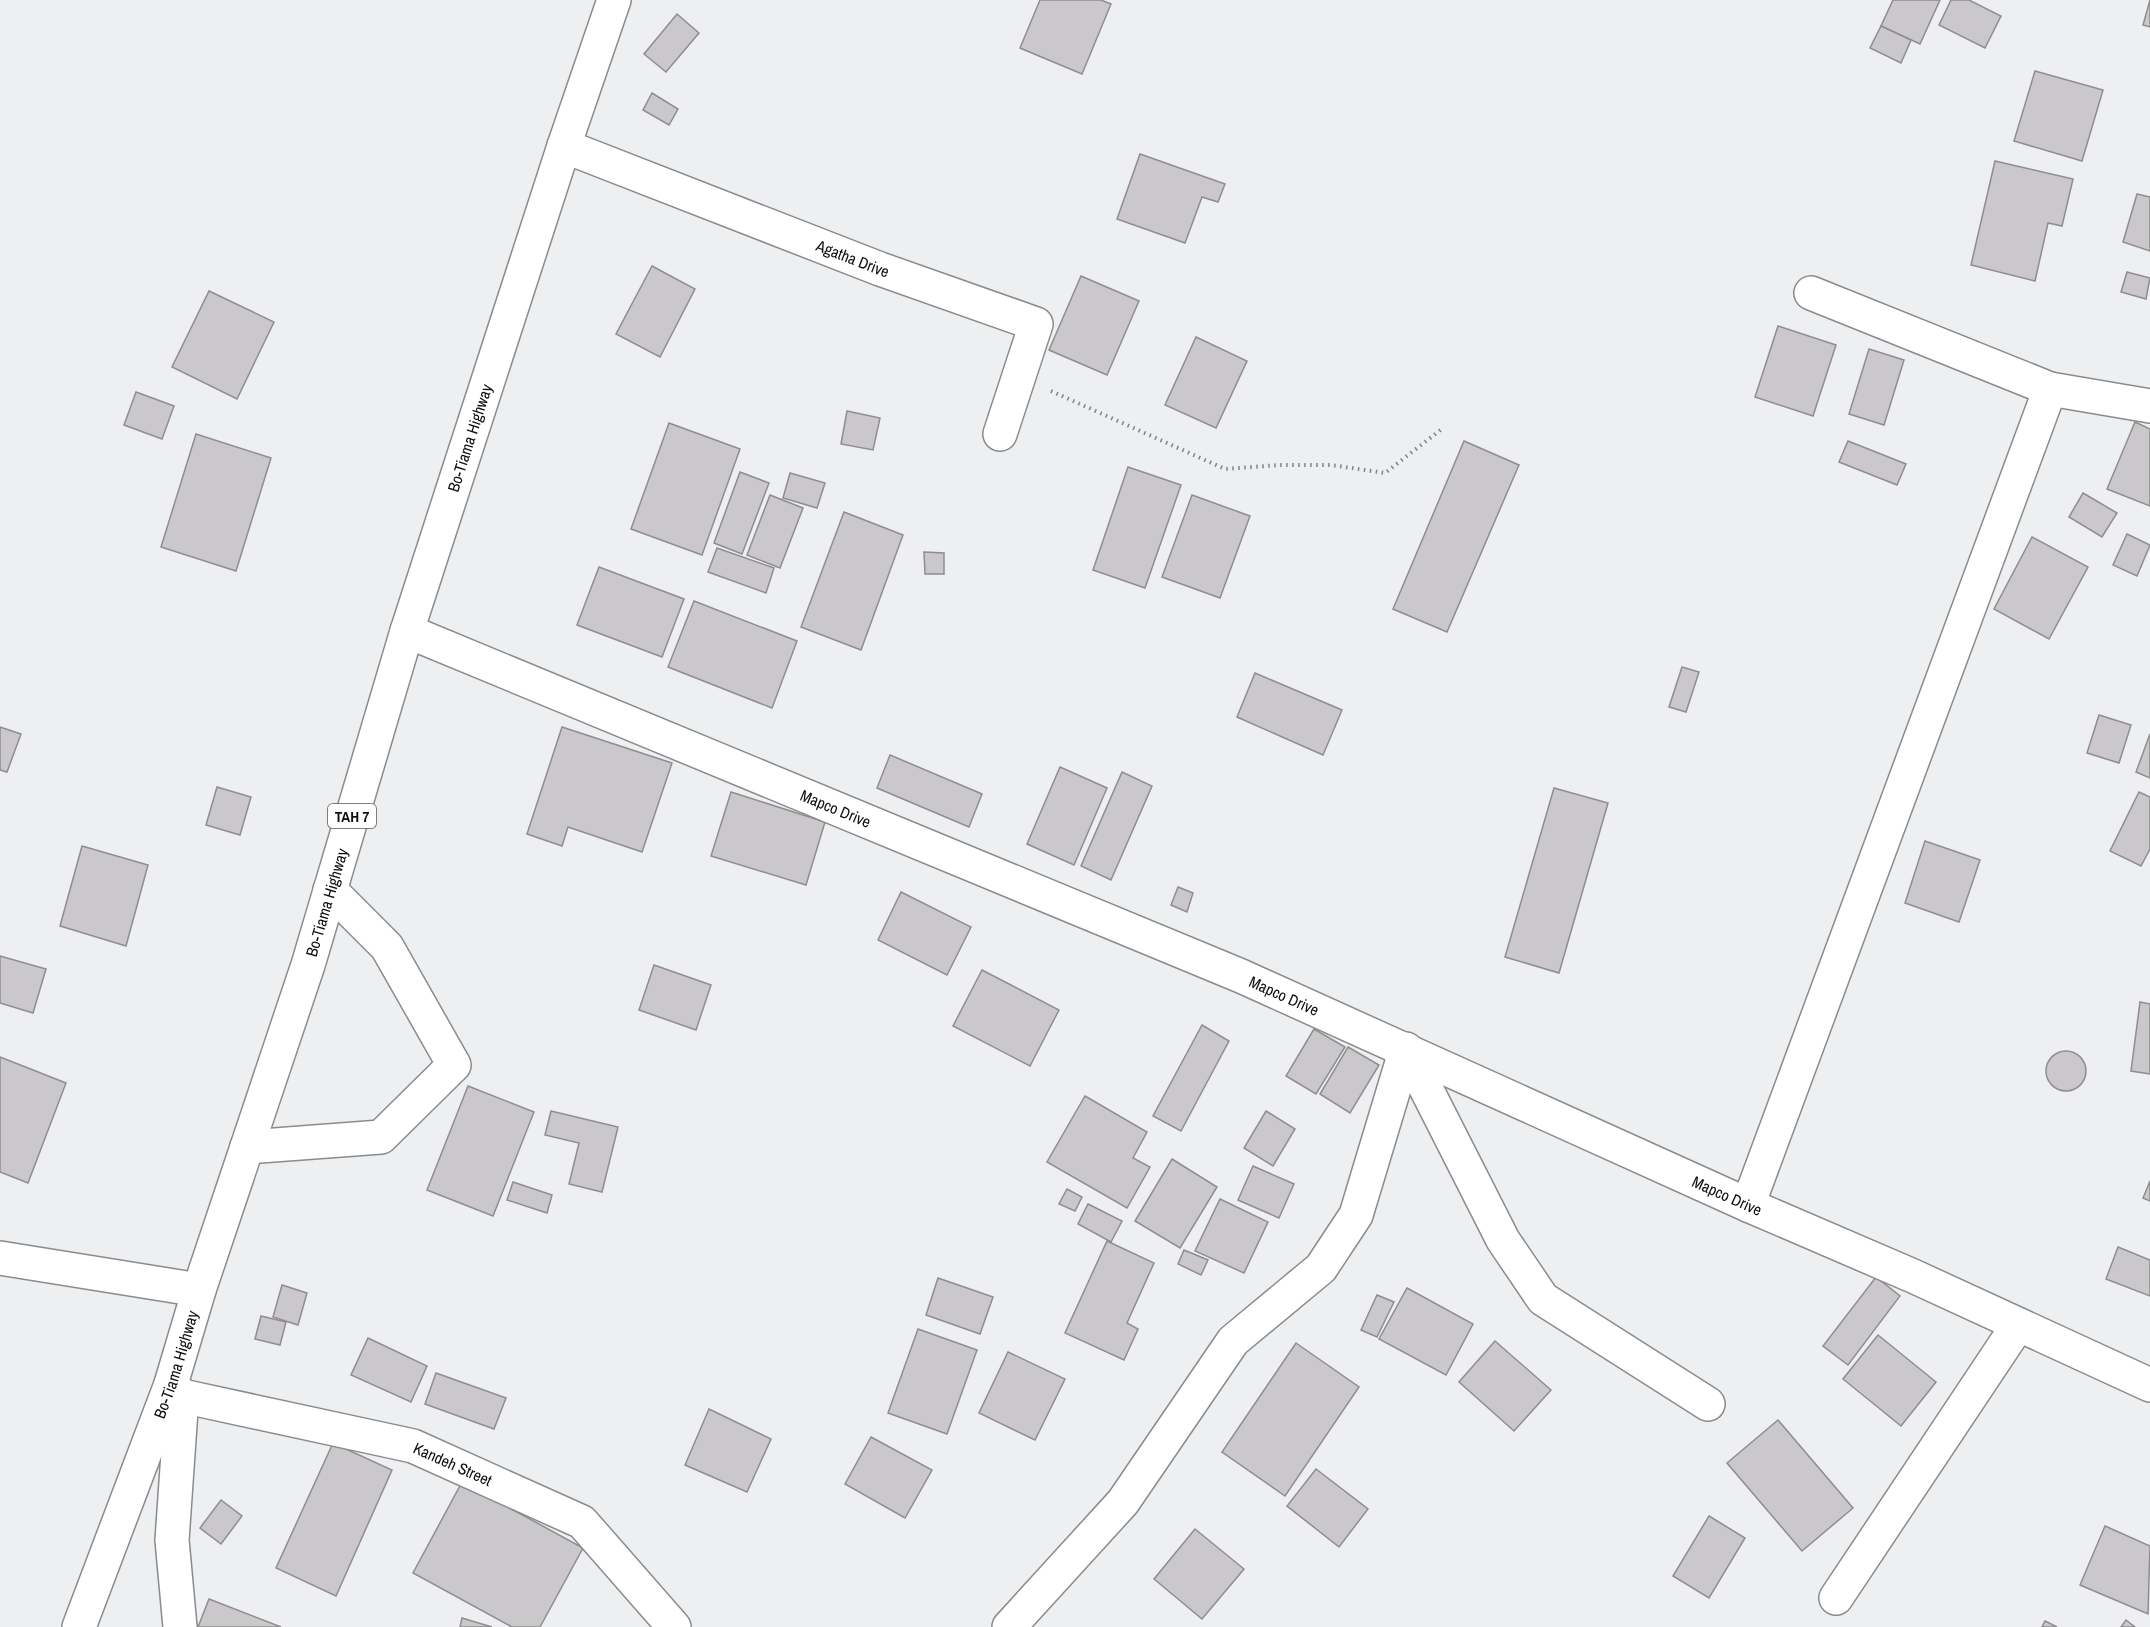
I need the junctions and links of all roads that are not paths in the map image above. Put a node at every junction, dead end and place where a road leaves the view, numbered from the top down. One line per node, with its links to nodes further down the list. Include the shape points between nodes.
1 (614, 0): 2 (main road, Bo-Tiama Highway / TAH 7)
2 (564, 146): 6 (main road, Agatha Drive, via 880,269 1036,324); 7 (main road, Bo-Tiama Highway / TAH 7)
3 (1811, 293): 4 (main road)
4 (2050, 389): 5 (main road); 11 (main road)
5 (2150, 406)
6 (1000, 434)
7 (407, 632): 8 (main road, Bo-Tiama Highway / TAH 7); 9 (main road, Mapco Drive, via 1230,971)
8 (330, 890): 10 (main road, Bo-Tiama Highway / TAH 7); 10 (main road, via 387,947 454,1065 381,1137)
9 (1406, 1049): 11 (main road, Mapco Drive); 17 (main road, via 1503,1240 1543,1299); 22 (main road, via 1356,1215 1321,1268 1233,1341 1123,1502)
10 (247, 1147): 13 (main road, Bo-Tiama Highway / TAH 7)
11 (1748, 1205): 14 (main road, Mapco Drive)
12 (0, 1258): 13 (main road)
13 (199, 1290): 16 (main road, Bo-Tiama Highway / TAH 7)
14 (2018, 1325): 15 (main road, Mapco Drive); 18 (main road)
15 (2150, 1385)
16 (177, 1390): 19 (main road, Bo-Tiama Highway / TAH 7); 20 (main road, via 172,1540); 21 (main road, Kandeh Street, via 413,1446 582,1522)
17 (1708, 1404)
18 (1836, 1598)
19 (79, 1627)
20 (180, 1627)
21 (674, 1627)
22 (1009, 1627)

